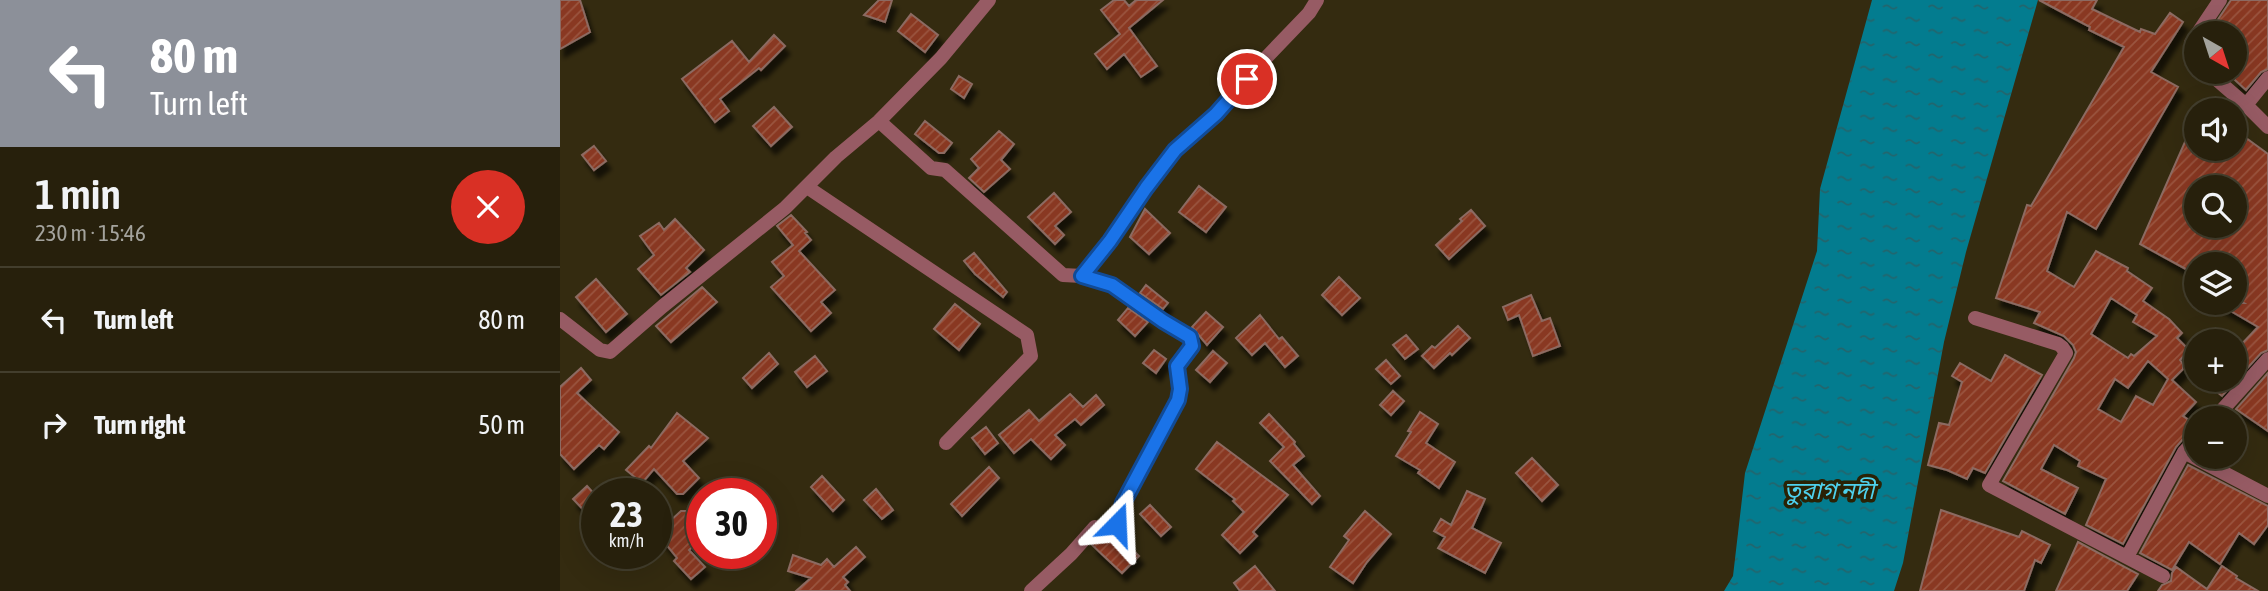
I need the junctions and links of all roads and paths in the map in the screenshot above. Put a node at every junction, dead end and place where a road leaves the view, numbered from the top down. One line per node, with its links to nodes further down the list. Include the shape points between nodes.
1 (989, 0): 10 (street)
2 (1317, 0): 13 (street, via 1216,114 1175,150)
3 (2220, 0): 4 (street)
4 (2206, 21)
5 (2268, 78): 8 (street)
6 (2222, 84): 7 (street)
7 (2238, 98)
8 (2247, 104)
9 (2247, 106): 11 (street)
10 (879, 121): 12 (street); 13 (street, via 931,168 945,170 1063,275)
11 (2268, 127)
12 (807, 187): 15 (street, via 610,352 600,350); 18 (street, via 1027,335 1031,356)
13 (1082, 276): 24 (street, via 1112,285 1190,337 1192,346 1177,366 1180,389 1174,410 1123,503 1117,524 1103,533 1095,527)
14 (1975, 318): 22 (street, via 2058,344 2066,353 1989,485)
15 (560, 319)
16 (2268, 359): 17 (street)
17 (2226, 406)
18 (946, 443)
19 (2184, 452): 22 (street)
20 (2216, 469): 21 (street)
21 (2268, 496)
22 (2127, 557): 23 (street)
23 (2163, 576)
24 (1031, 591)

